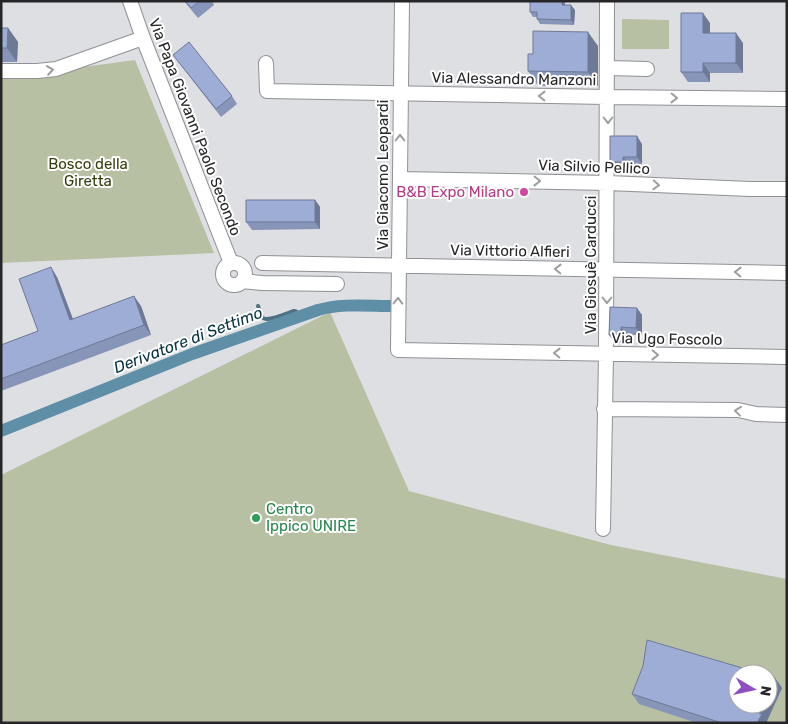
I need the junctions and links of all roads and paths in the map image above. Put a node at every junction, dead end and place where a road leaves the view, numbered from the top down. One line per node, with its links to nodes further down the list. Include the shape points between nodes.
1 (130, 1): 4 (street, Via Papa Giovanni Paolo Secondo)
2 (402, 1): 9 (street, Via Giacomo Leopardi)
3 (608, 1): 6 (street, Via Giosuè Carducci)
4 (143, 38): 8 (street, one-way to 4, via 56,69); 19 (street, Via Papa Giovanni Paolo Secondo, via 231,264 236,263 244,270 242,282)
5 (266, 63): 9 (street, Via Alessandro Manzoni, via 267,91)
6 (608, 68): 7 (street); 10 (street, Via Giosuè Carducci)
7 (647, 69)
8 (1, 71)
9 (400, 92): 10 (street, Via Alessandro Manzoni, one-way to 9); 12 (street, Via Giacomo Leopardi, one-way to 9)
10 (608, 97): 11 (street, Via Alessandro Manzoni, one-way to 11); 13 (street, Via Giosuè Carducci, one-way to 13)
11 (787, 99)
12 (400, 179): 13 (street, Via Silvio Pellico, one-way to 13); 16 (street, Via Giacomo Leopardi)
13 (608, 182): 14 (street, Via Silvio Pellico, one-way to 14); 17 (street, Via Giosuè Carducci)
14 (787, 189)
15 (262, 263): 16 (street, Via Vittorio Alfieri)
16 (399, 266): 17 (street, Via Vittorio Alfieri, one-way to 16); 20 (street, Via Giacomo Leopardi, one-way to 16)
17 (607, 270): 18 (street, Via Vittorio Alfieri, one-way to 17); 21 (street, Via Giosuè Carducci, one-way to 21)
18 (787, 273)
19 (337, 284)
20 (398, 350): 21 (street, Via Ugo Foscolo, one-way to 20)
21 (606, 354): 22 (street, Via Ugo Foscolo, one-way to 22); 23 (street, Via Giosuè Carducci)
22 (787, 357)
23 (604, 409): 24 (street, one-way to 23, via 738,410); 25 (street, Via Giosuè Carducci)
24 (787, 415)
25 (602, 529)

